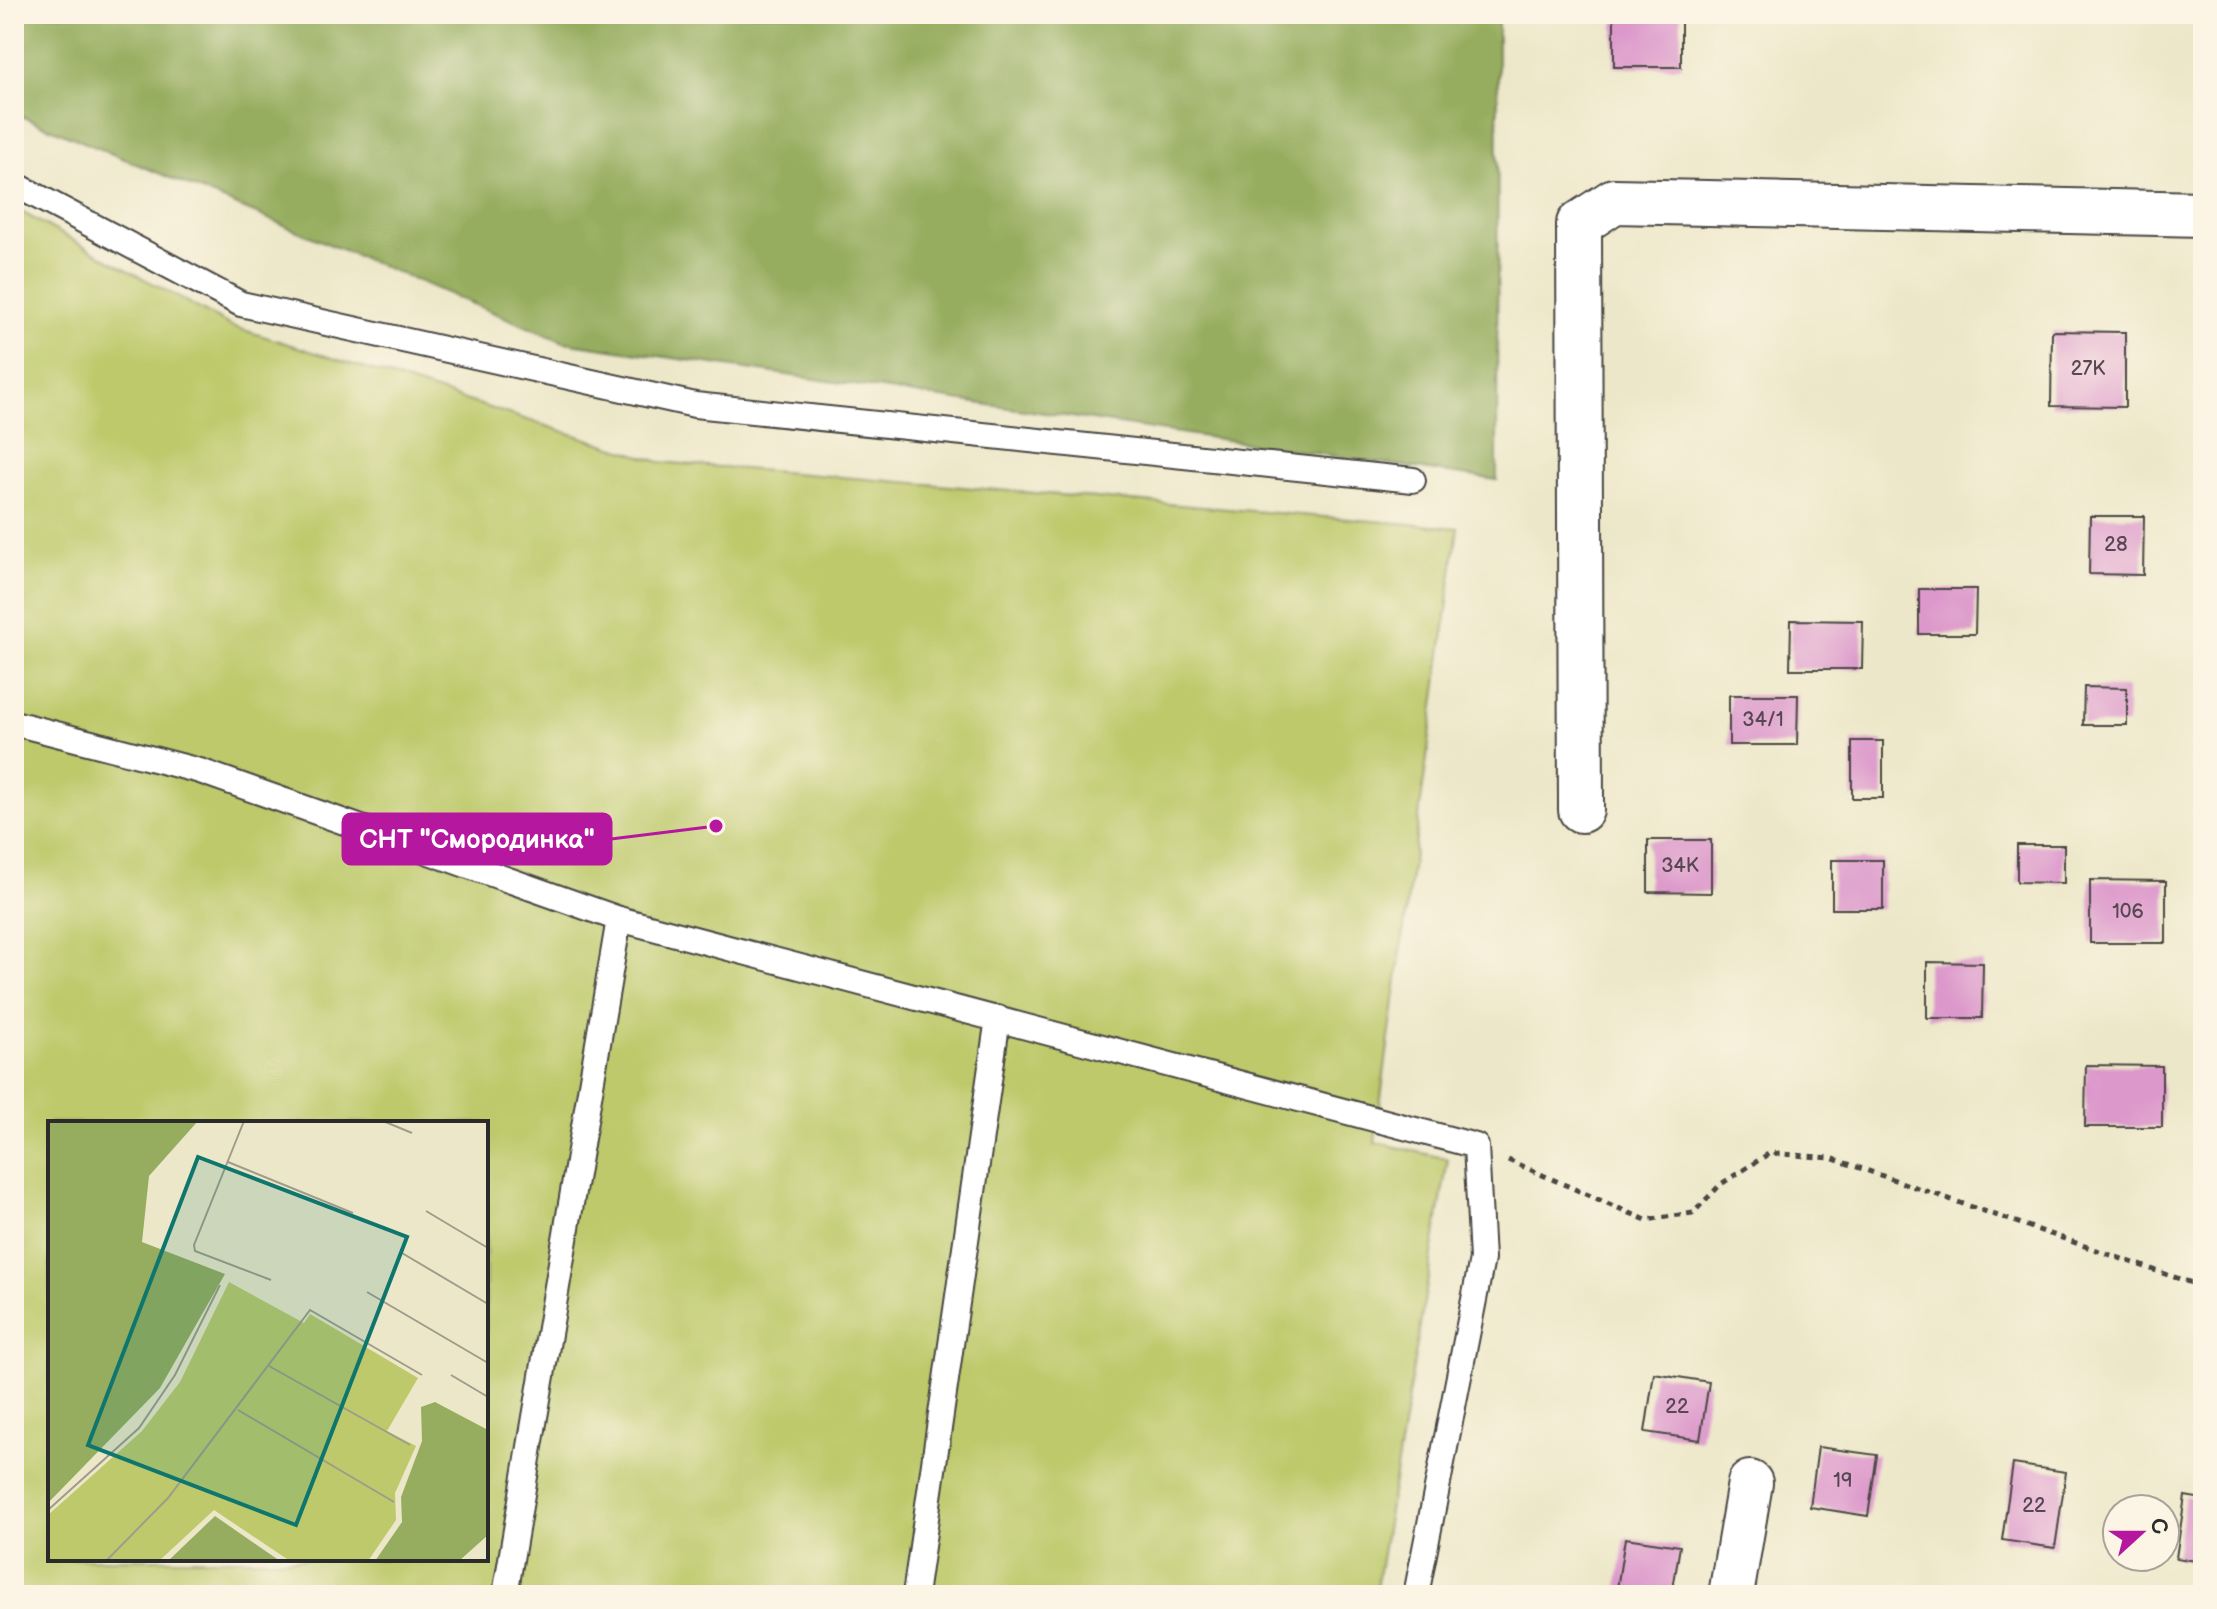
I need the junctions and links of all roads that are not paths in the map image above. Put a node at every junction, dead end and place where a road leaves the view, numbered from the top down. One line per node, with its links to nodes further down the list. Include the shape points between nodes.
1 (14, 184): 3 (lane, via 241,304 680,401)
2 (2203, 214): 5 (street, via 1614,201 1579,224)
3 (1413, 480)
4 (14, 723): 6 (lane, via 200,771)
5 (1581, 810)
6 (619, 919): 7 (lane); 9 (lane)
7 (998, 1018): 10 (lane); 11 (lane, via 1476,1146 1482,1259)
8 (1750, 1483): 12 (street)
9 (505, 1595)
10 (915, 1595)
11 (1416, 1595)
12 (1731, 1595)

